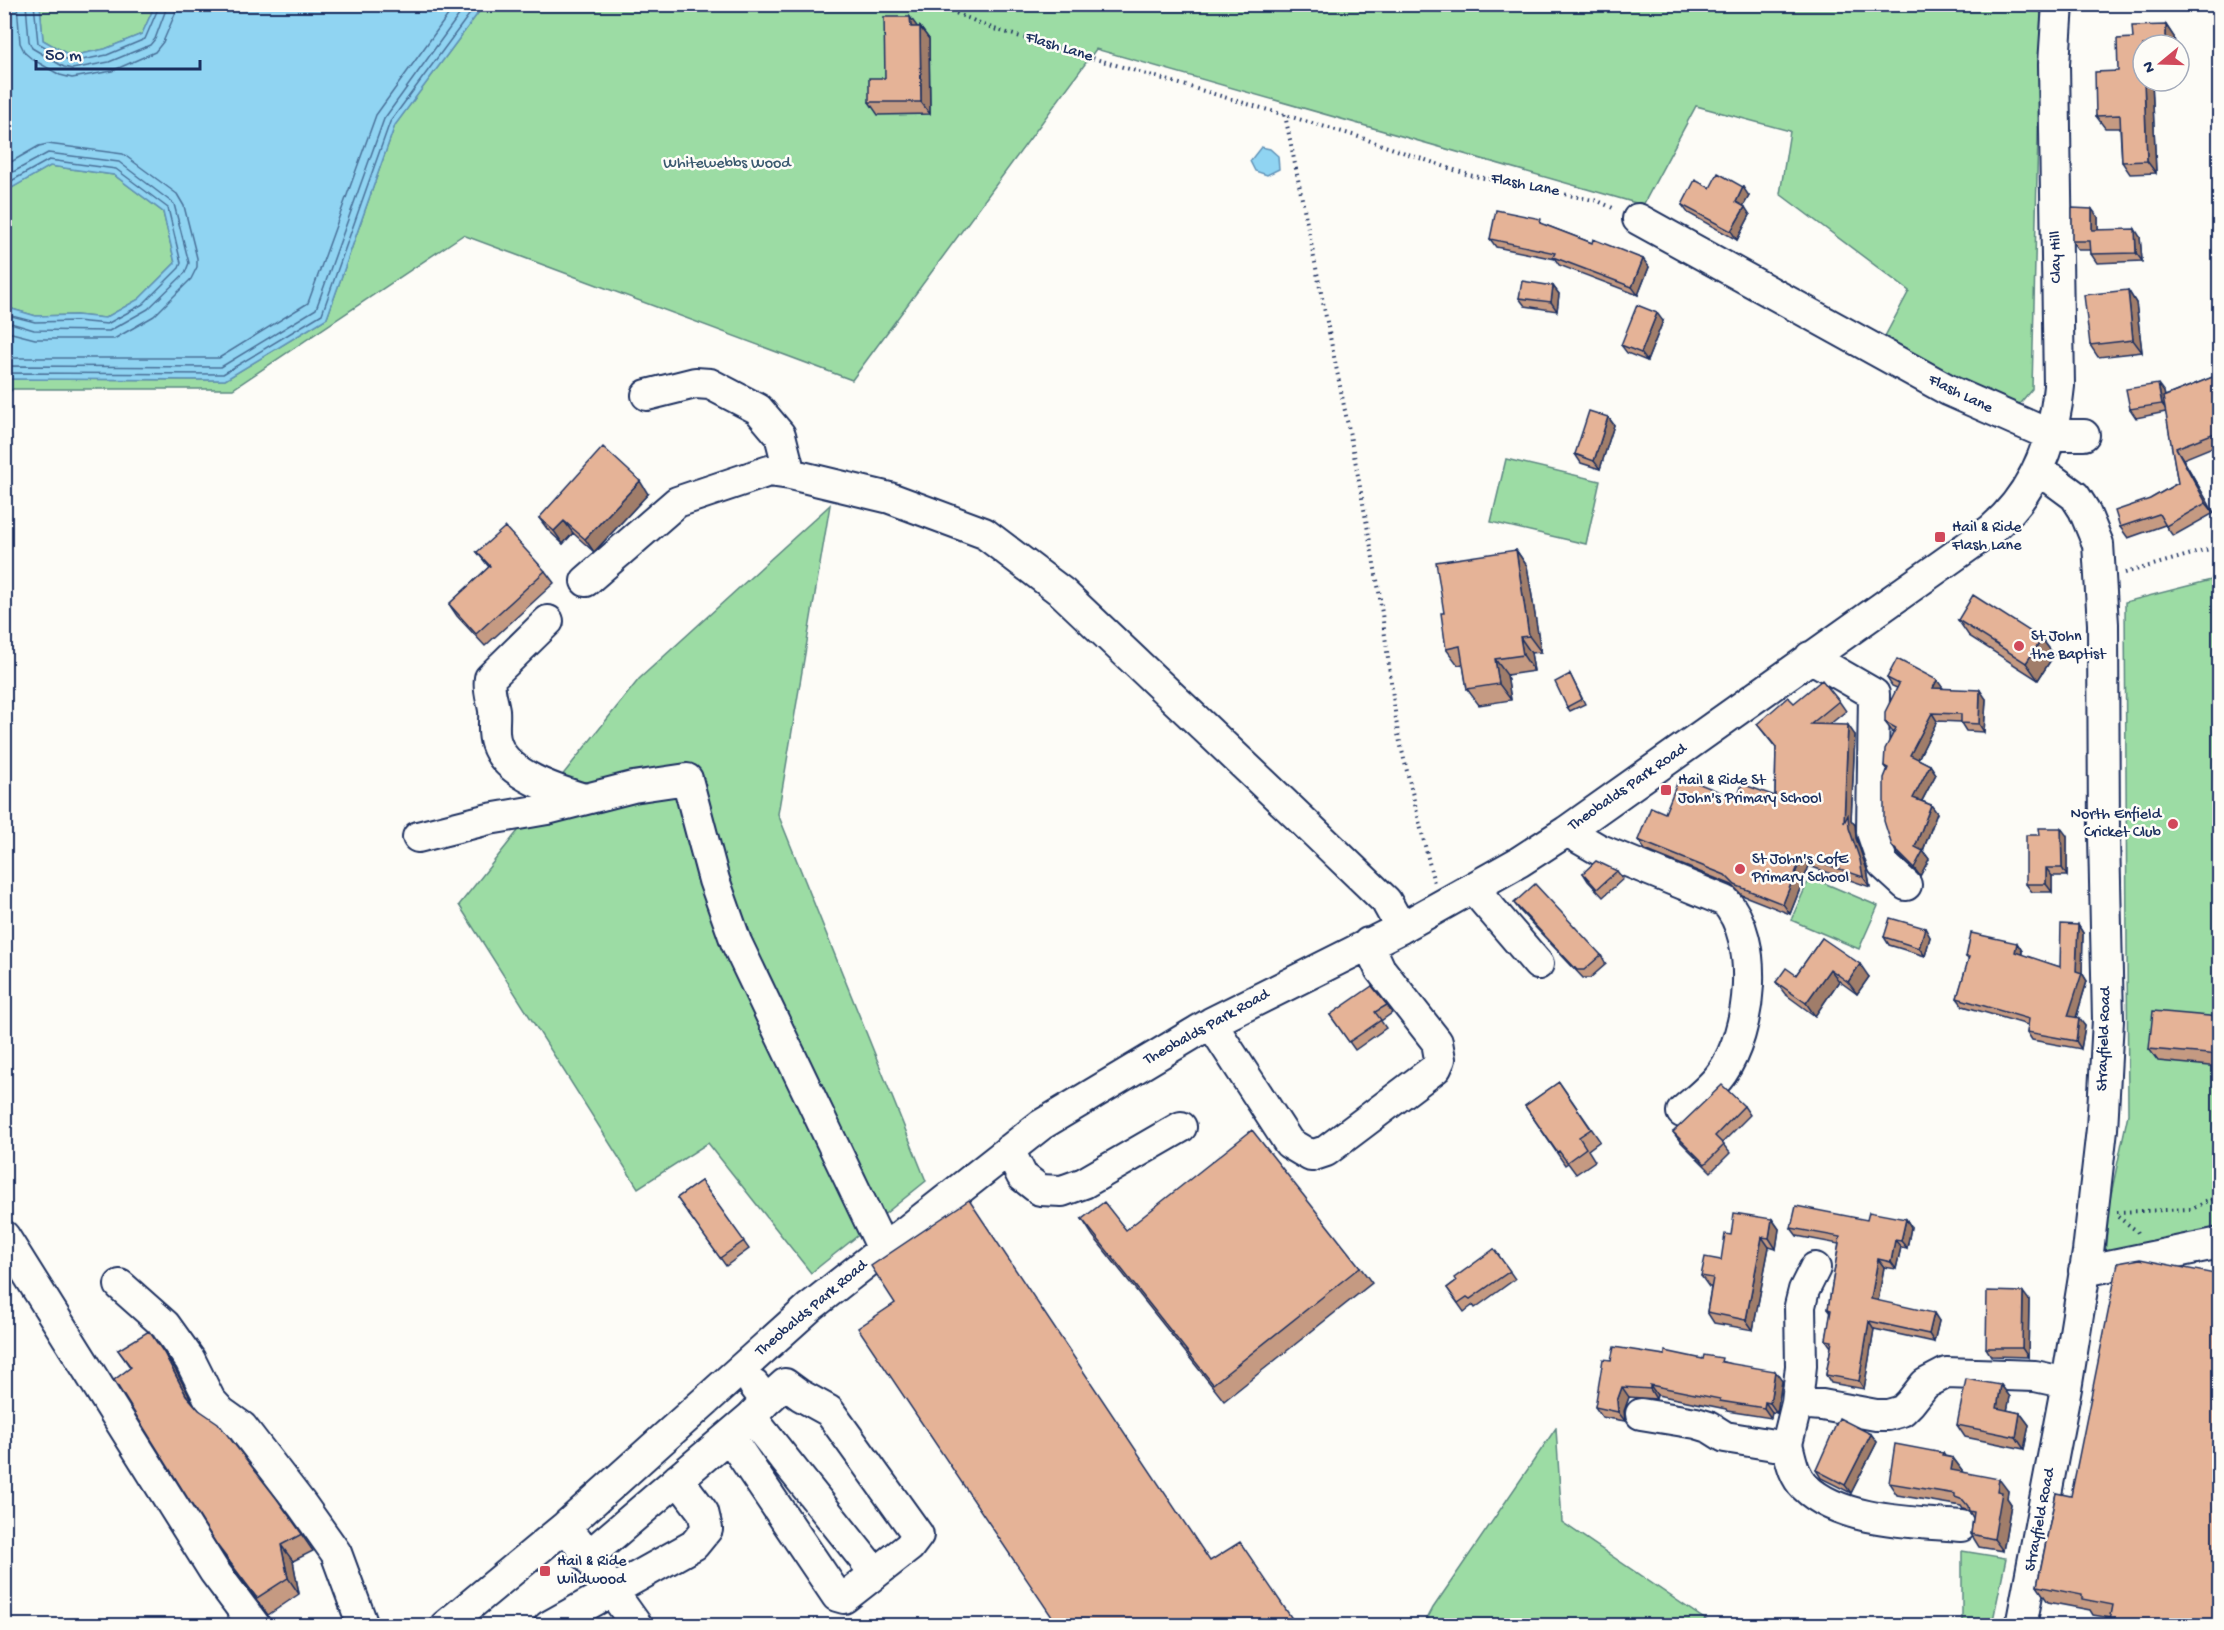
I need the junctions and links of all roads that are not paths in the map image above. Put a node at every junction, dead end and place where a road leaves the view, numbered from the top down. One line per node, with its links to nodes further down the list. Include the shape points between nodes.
1 (2058, 4): 4 (street, Clay Hill, via 2054,64 2059,386)
2 (1638, 219): 4 (street, Flash Lane, via 1950,391)
3 (647, 395): 7 (street, via 695,383 710,384 758,409 780,435)
4 (2050, 435): 5 (street, Flash Lane); 6 (street, Clay Hill)
5 (2084, 435)
6 (2037, 472): 8 (street, Clay Hill); 28 (street, Strayfield Road, via 2075,496 2084,510 2098,544 2102,581 2108,1020 2102,1129)
7 (790, 474): 9 (street, via 770,471 677,502); 17 (street, via 890,498 984,534 1063,593 1386,901)
8 (2019, 502): 11 (street, Theobalds Park Road, via 1991,530)
9 (586, 581)
10 (548, 621): 12 (street, via 490,678 493,730 509,764 549,788)
11 (1810, 657): 13 (street, Theobalds Park Road); 15 (street, via 1874,694 1872,832 1883,864)
12 (584, 799): 14 (street); 26 (street, via 687,779 714,880 736,942)
13 (1567, 831): 16 (street, Theobalds Park Road); 21 (street, via 1598,849 1725,901 1734,910 1746,944 1748,966 1747,998 1735,1047 1722,1074)
14 (418, 837)
15 (1906, 885)
16 (1473, 888): 17 (street, Theobalds Park Road); 19 (street)
17 (1401, 928): 18 (street, Theobalds Park Road)
18 (1368, 943): 20 (street, Theobalds Park Road); 20 (street, via 1380,969 1437,1042 1440,1059 1436,1068 1326,1151 1311,1156 1289,1143)
19 (1538, 964)
20 (1211, 1023): 23 (street, Theobalds Park Road, via 1041,1125)
21 (1682, 1112)
22 (1181, 1127): 23 (street, via 1084,1183 1062,1191 1040,1190 1022,1176)
23 (1009, 1150): 26 (street, Theobalds Park Road)
24 (4, 1236): 43 (street, via 214,1571)
25 (2220, 1243): 28 (street)
26 (883, 1249): 30 (street, Theobalds Park Road, via 810,1306)
27 (1815, 1268): 32 (street, via 1800,1306)
28 (2084, 1271): 31 (street, Strayfield Road)
29 (120, 1285): 44 (street, via 165,1325 210,1400 242,1427 302,1504 336,1553)
30 (742, 1368): 33 (street); 38 (street, Theobalds Park Road)
31 (2067, 1383): 32 (street, via 2035,1376 1946,1373 1925,1384 1902,1411 1888,1415); 48 (street, Strayfield Road)
32 (1797, 1403): 36 (street)
33 (759, 1409): 35 (street); 41 (street); 41 (street, via 785,1384 829,1411 918,1535)
34 (1641, 1414): 36 (street, via 1696,1423 1725,1437)
35 (729, 1436): 37 (street); 41 (street, via 837,1596 844,1598)
36 (1788, 1444): 39 (street, via 1796,1474 1804,1486 1850,1512 1887,1520)
37 (678, 1479): 40 (street); 42 (street, via 703,1512 707,1529 694,1545)
38 (566, 1526): 40 (street); 45 (street, Theobalds Park Road)
39 (1961, 1526)
40 (586, 1557): 42 (street)
41 (875, 1574)
42 (613, 1592): 46 (street); 47 (street)
43 (255, 1626)
44 (363, 1626)
45 (445, 1626)
46 (549, 1626)
47 (637, 1626)
48 (2021, 1626)

